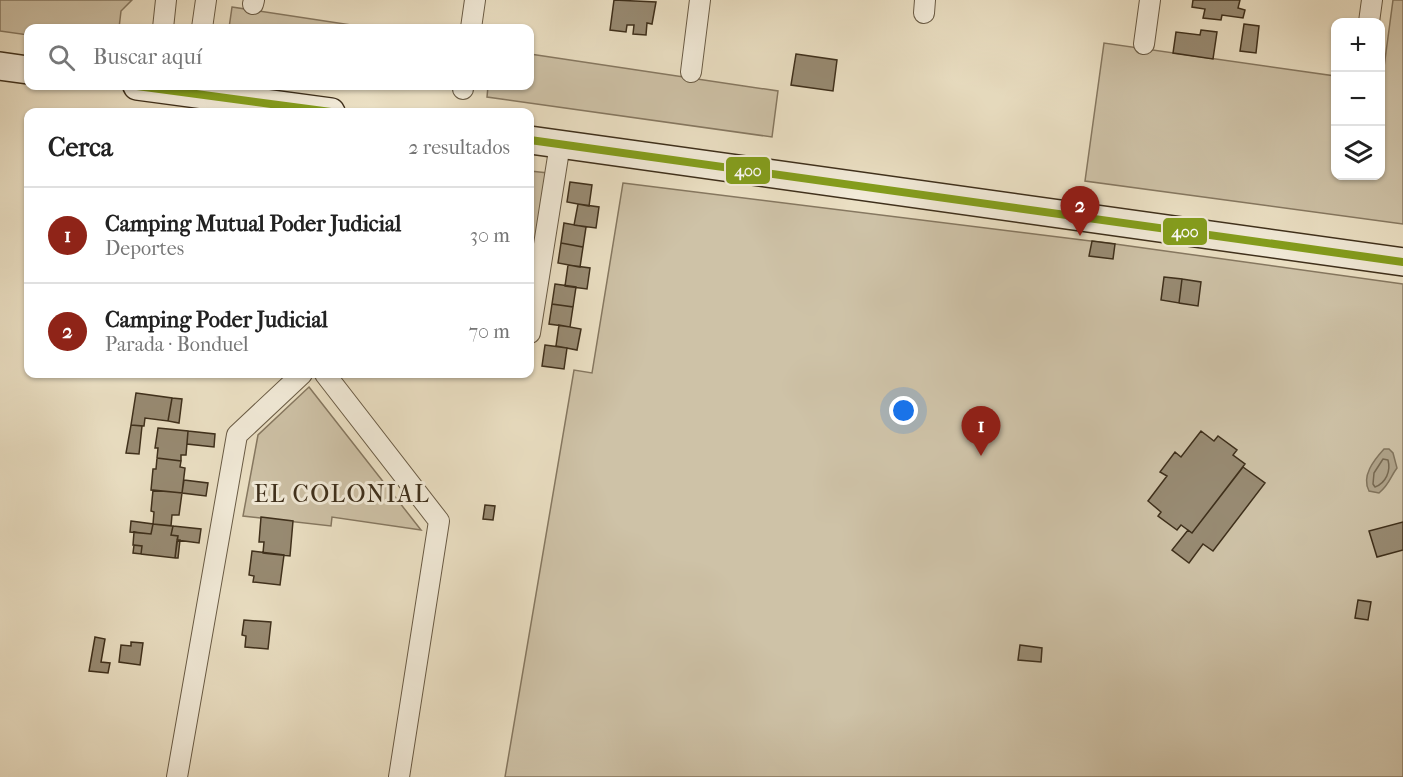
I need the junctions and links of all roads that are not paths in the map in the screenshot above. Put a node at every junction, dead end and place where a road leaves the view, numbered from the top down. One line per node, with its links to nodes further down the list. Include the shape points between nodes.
1 (166, 0): 8 (street)
2 (206, 0): 9 (street)
3 (475, 0): 10 (street)
4 (700, 0): 14 (street)
5 (1150, 0): 11 (street)
6 (1372, 0): 7 (street)
7 (1370, 18)
8 (163, 24)
9 (203, 24)
10 (472, 24)
11 (1144, 44)
12 (0, 66): 13 (main road)
13 (24, 69)
14 (691, 72)
15 (197, 90): 16 (main road)
16 (250, 107): 17 (main road)
17 (266, 108)
18 (534, 141): 19 (main road)
19 (560, 144): 21 (main road); 22 (street)
20 (534, 252): 22 (street)
21 (1403, 261)
22 (541, 262): 23 (street)
23 (534, 307)
24 (298, 378): 26 (street, via 237,435)
25 (328, 378): 27 (street, via 439,521)
26 (177, 777)
27 (399, 777)

